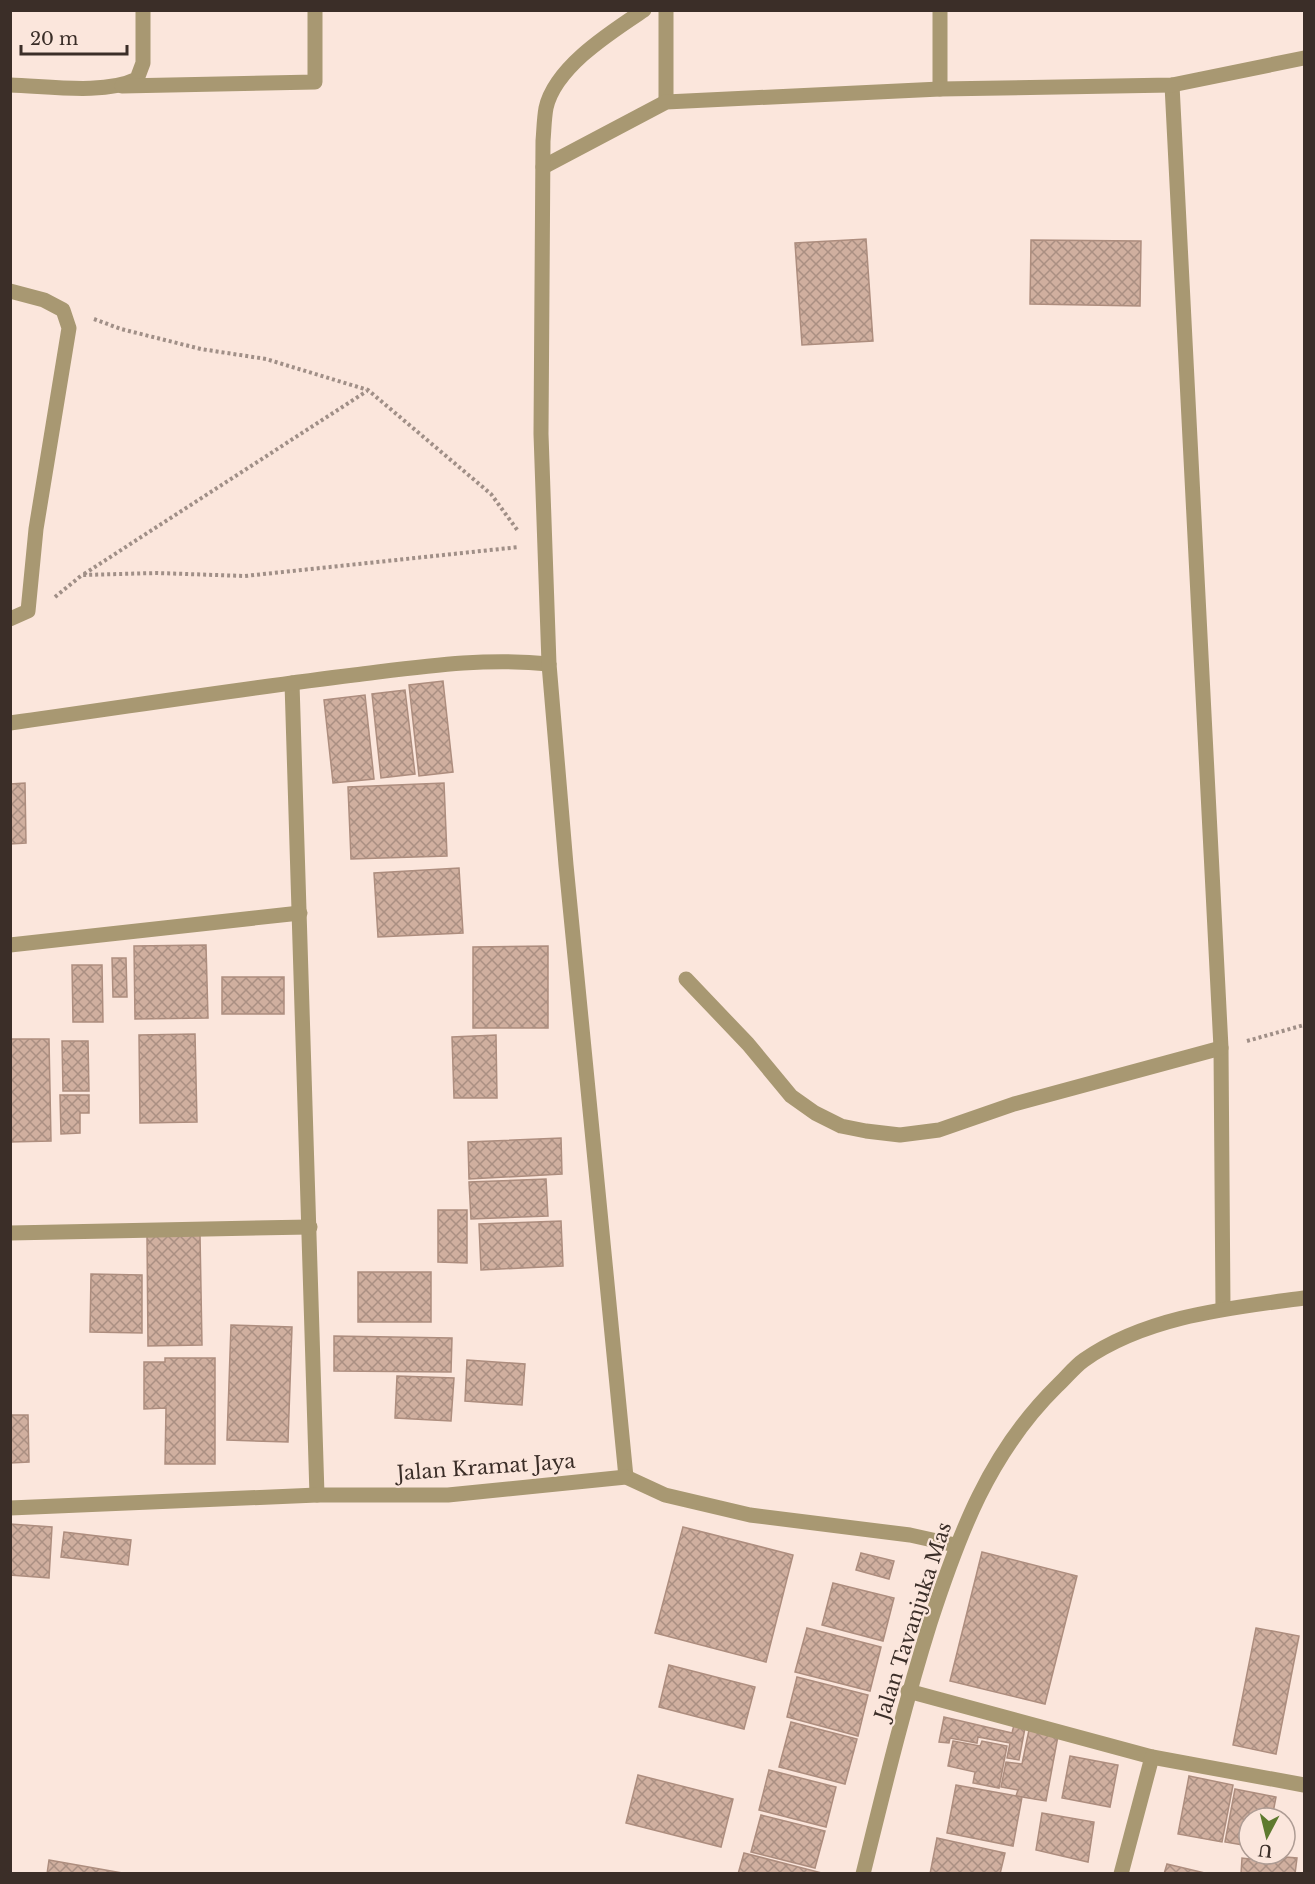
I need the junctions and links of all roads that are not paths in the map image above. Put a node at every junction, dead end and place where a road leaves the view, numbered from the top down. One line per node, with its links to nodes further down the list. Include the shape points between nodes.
1 (143, 10): 9 (street, via 143,63 136,79)
2 (315, 10): 9 (street, via 315,82)
3 (644, 10): 12 (street, via 592,46 559,81 546,106)
4 (666, 10): 11 (street)
5 (940, 10): 10 (street)
6 (1305, 58): 8 (street)
7 (10, 85): 9 (street)
8 (1172, 85): 10 (street); 21 (street)
9 (122, 86)
10 (940, 89): 11 (street)
11 (666, 102): 12 (street)
12 (543, 167): 15 (street, via 542,434)
13 (10, 291): 14 (street, via 44,300 63,310 69,328 36,529 28,611)
14 (10, 619)
15 (549, 664): 16 (street, via 487,660); 26 (street)
16 (292, 682): 17 (street); 18 (street)
17 (10, 723)
18 (300, 913): 19 (street); 22 (street)
19 (10, 945)
20 (686, 979): 21 (street, via 791,1096 841,1126 866,1131 900,1135 939,1130 1014,1104)
21 (1221, 1048): 25 (street)
22 (310, 1227): 23 (street); 27 (street)
23 (10, 1233)
24 (1305, 1298): 25 (street, Jalan Tavanjuka Mas)
25 (1223, 1309): 29 (street, Jalan Tavanjuka Mas, via 1143,1329 1083,1361 1039,1404 999,1456)
26 (626, 1477): 27 (street, Jalan Kramat Jaya, via 448,1495); 29 (street, via 665,1495 750,1515 910,1535)
27 (317, 1496): 28 (street, Jalan Kramat Jaya)
28 (10, 1508)
29 (955, 1545): 30 (street, Jalan Tavanjuka Mas)
30 (908, 1691): 31 (street); 33 (street, Jalan Tavanjuka Mas)
31 (1152, 1757): 32 (street); 34 (street)
32 (1305, 1785)
33 (863, 1874)
34 (1120, 1874)

